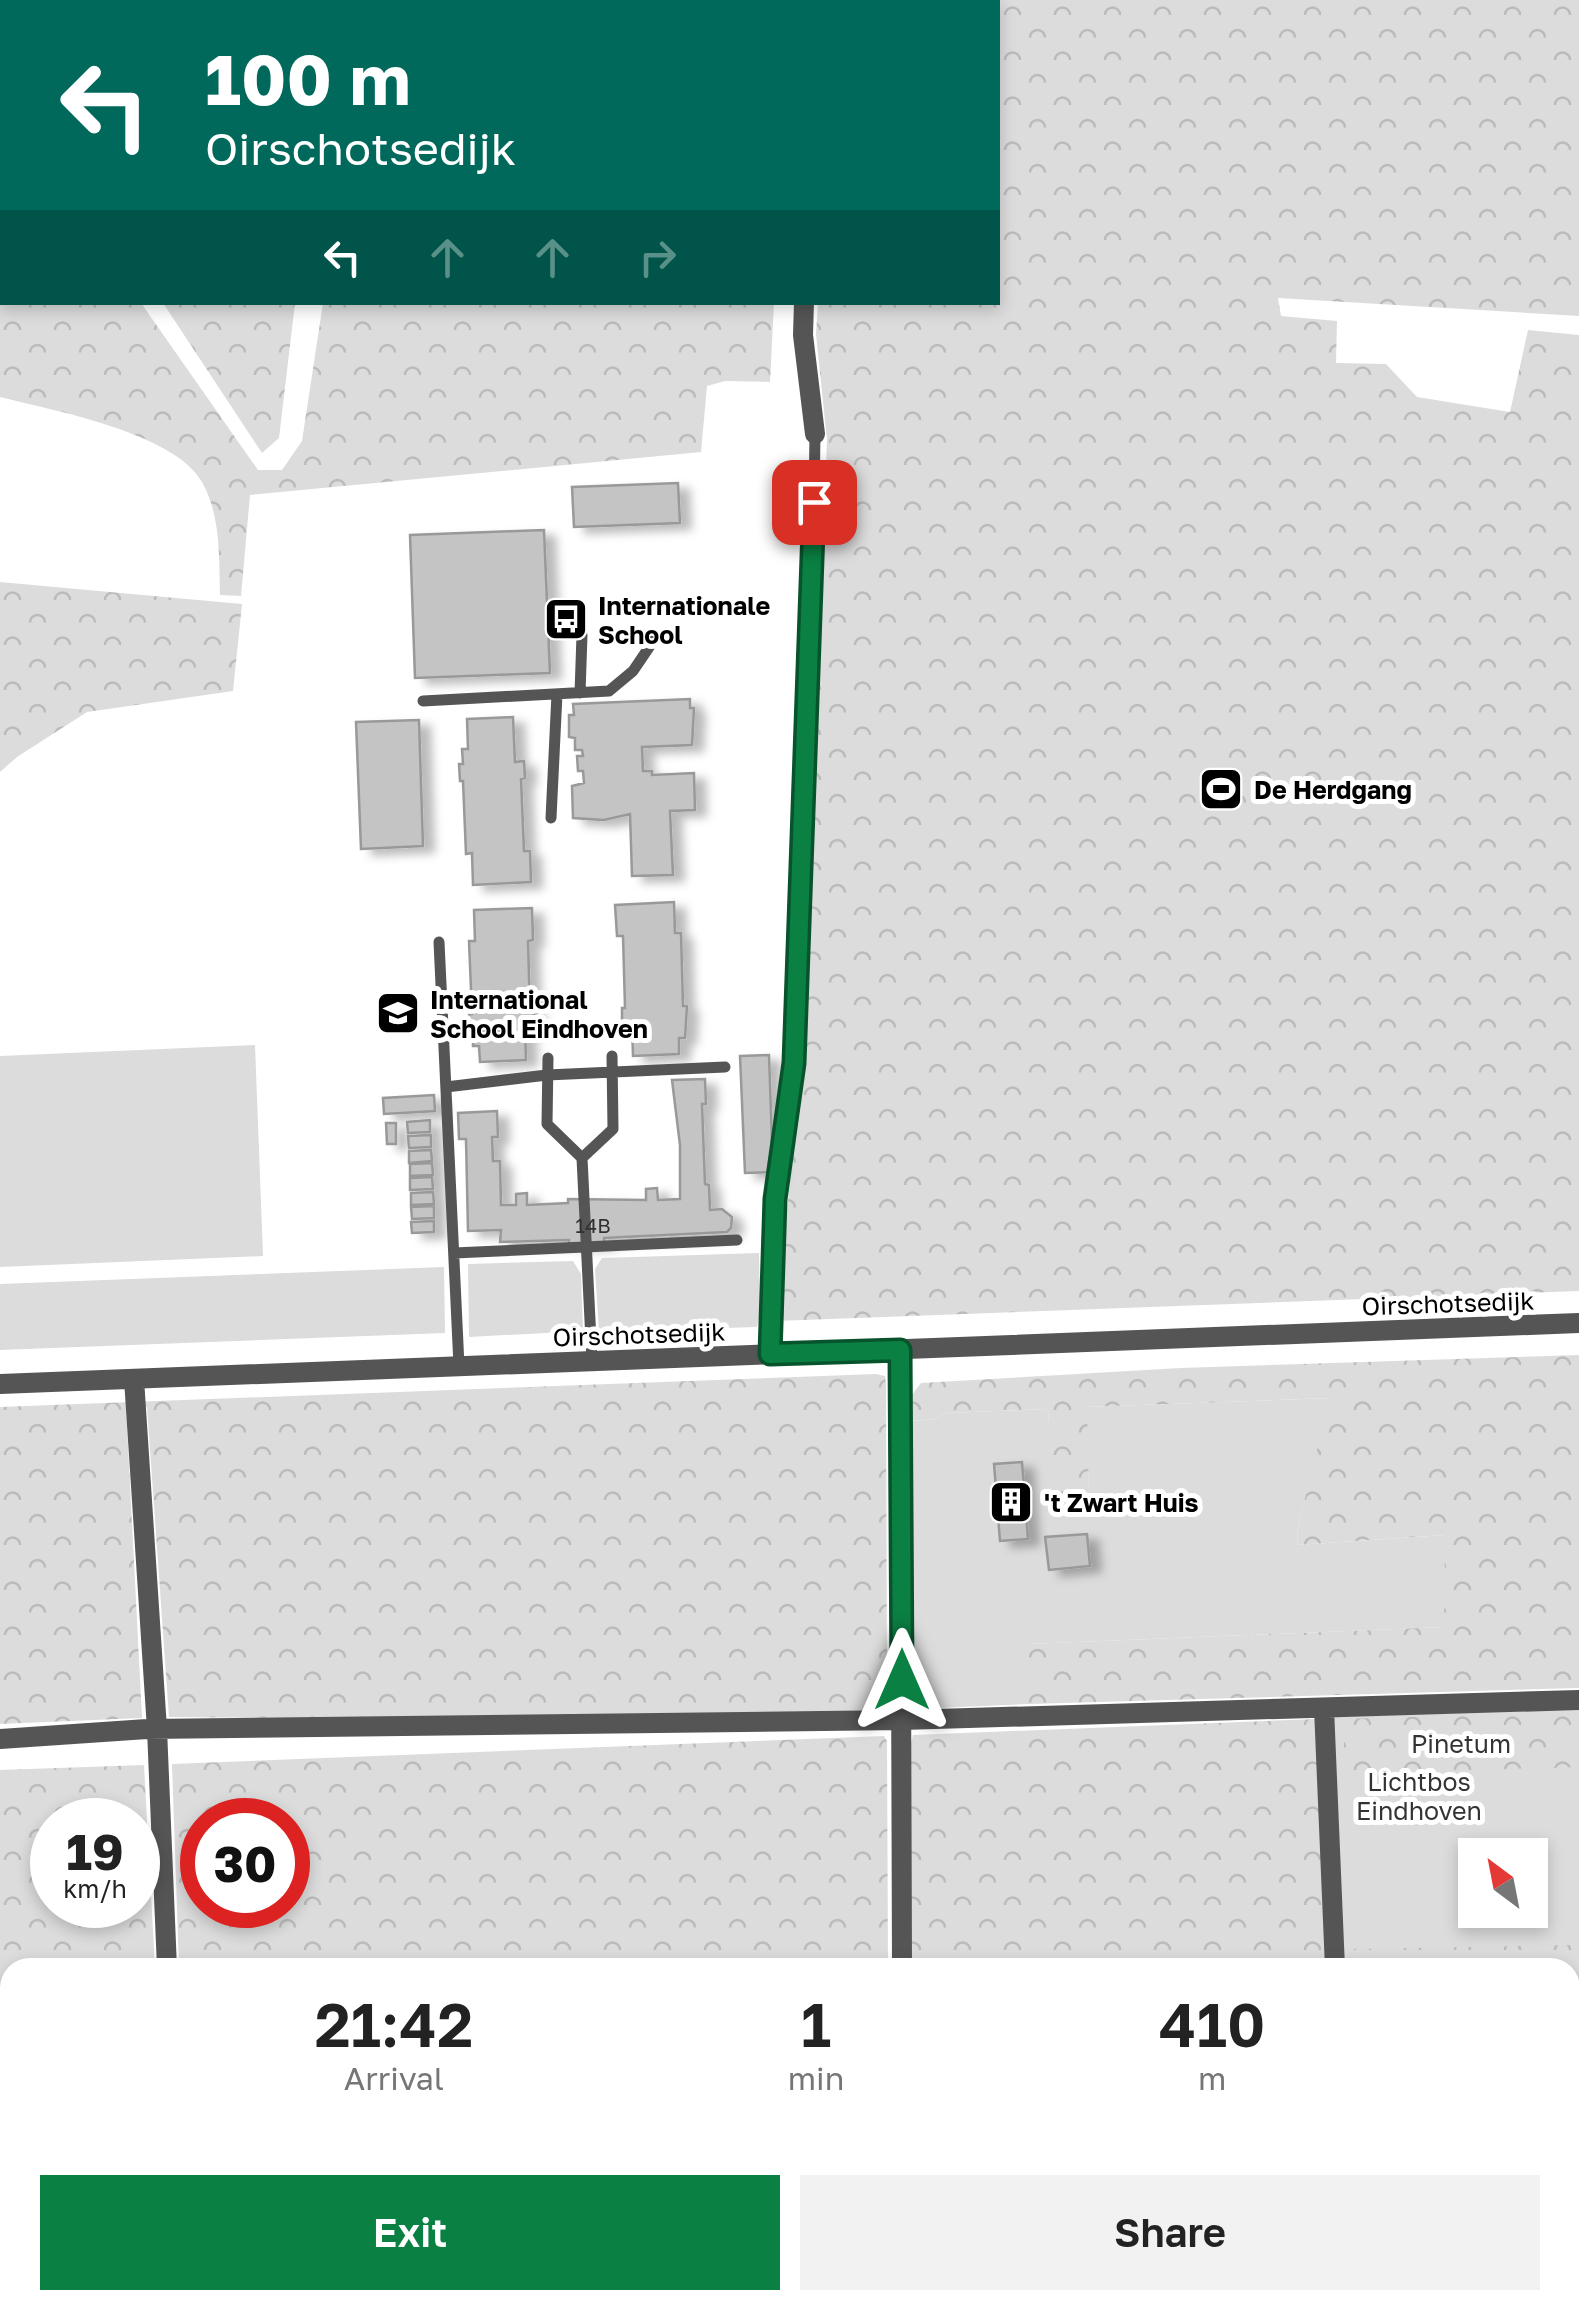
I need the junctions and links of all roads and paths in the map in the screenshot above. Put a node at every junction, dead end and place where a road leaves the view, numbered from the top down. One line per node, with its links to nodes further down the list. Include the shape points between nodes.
1 (804, 305): 2 (street)
2 (815, 434): 22 (lane, via 794,1063 775,1199)
3 (582, 635): 5 (lane)
4 (654, 640): 5 (lane, via 610,691)
5 (580, 692): 6 (lane)
6 (557, 694): 7 (lane); 8 (lane)
7 (424, 701)
8 (551, 818)
9 (440, 942): 15 (lane)
10 (612, 1056): 13 (lane)
11 (548, 1058): 14 (lane)
12 (725, 1067): 13 (lane)
13 (612, 1070): 14 (lane); 16 (lane, via 613,1129)
14 (547, 1075): 15 (lane); 16 (lane, via 547,1124)
15 (446, 1087): 19 (lane)
16 (582, 1158): 18 (lane)
17 (737, 1240): 18 (lane)
18 (586, 1247): 19 (lane); 23 (lane)
19 (454, 1253): 24 (lane)
20 (1579, 1324): 21 (street, Oirschotsedijk)
21 (900, 1350): 22 (street, Oirschotsedijk); 29 (street)
22 (770, 1354): 23 (street, Oirschotsedijk)
23 (592, 1361): 24 (street, Oirschotsedijk)
24 (459, 1366): 25 (street, Oirschotsedijk)
25 (134, 1379): 26 (street, Oirschotsedijk); 30 (street)
26 (0, 1384)
27 (1579, 1700): 28 (street)
28 (1324, 1708): 29 (street); 34 (street)
29 (902, 1720): 30 (street); 33 (street)
30 (157, 1729): 31 (street); 32 (street)
31 (0, 1739)
32 (167, 1958)
33 (902, 1958)
34 (1334, 1958)

